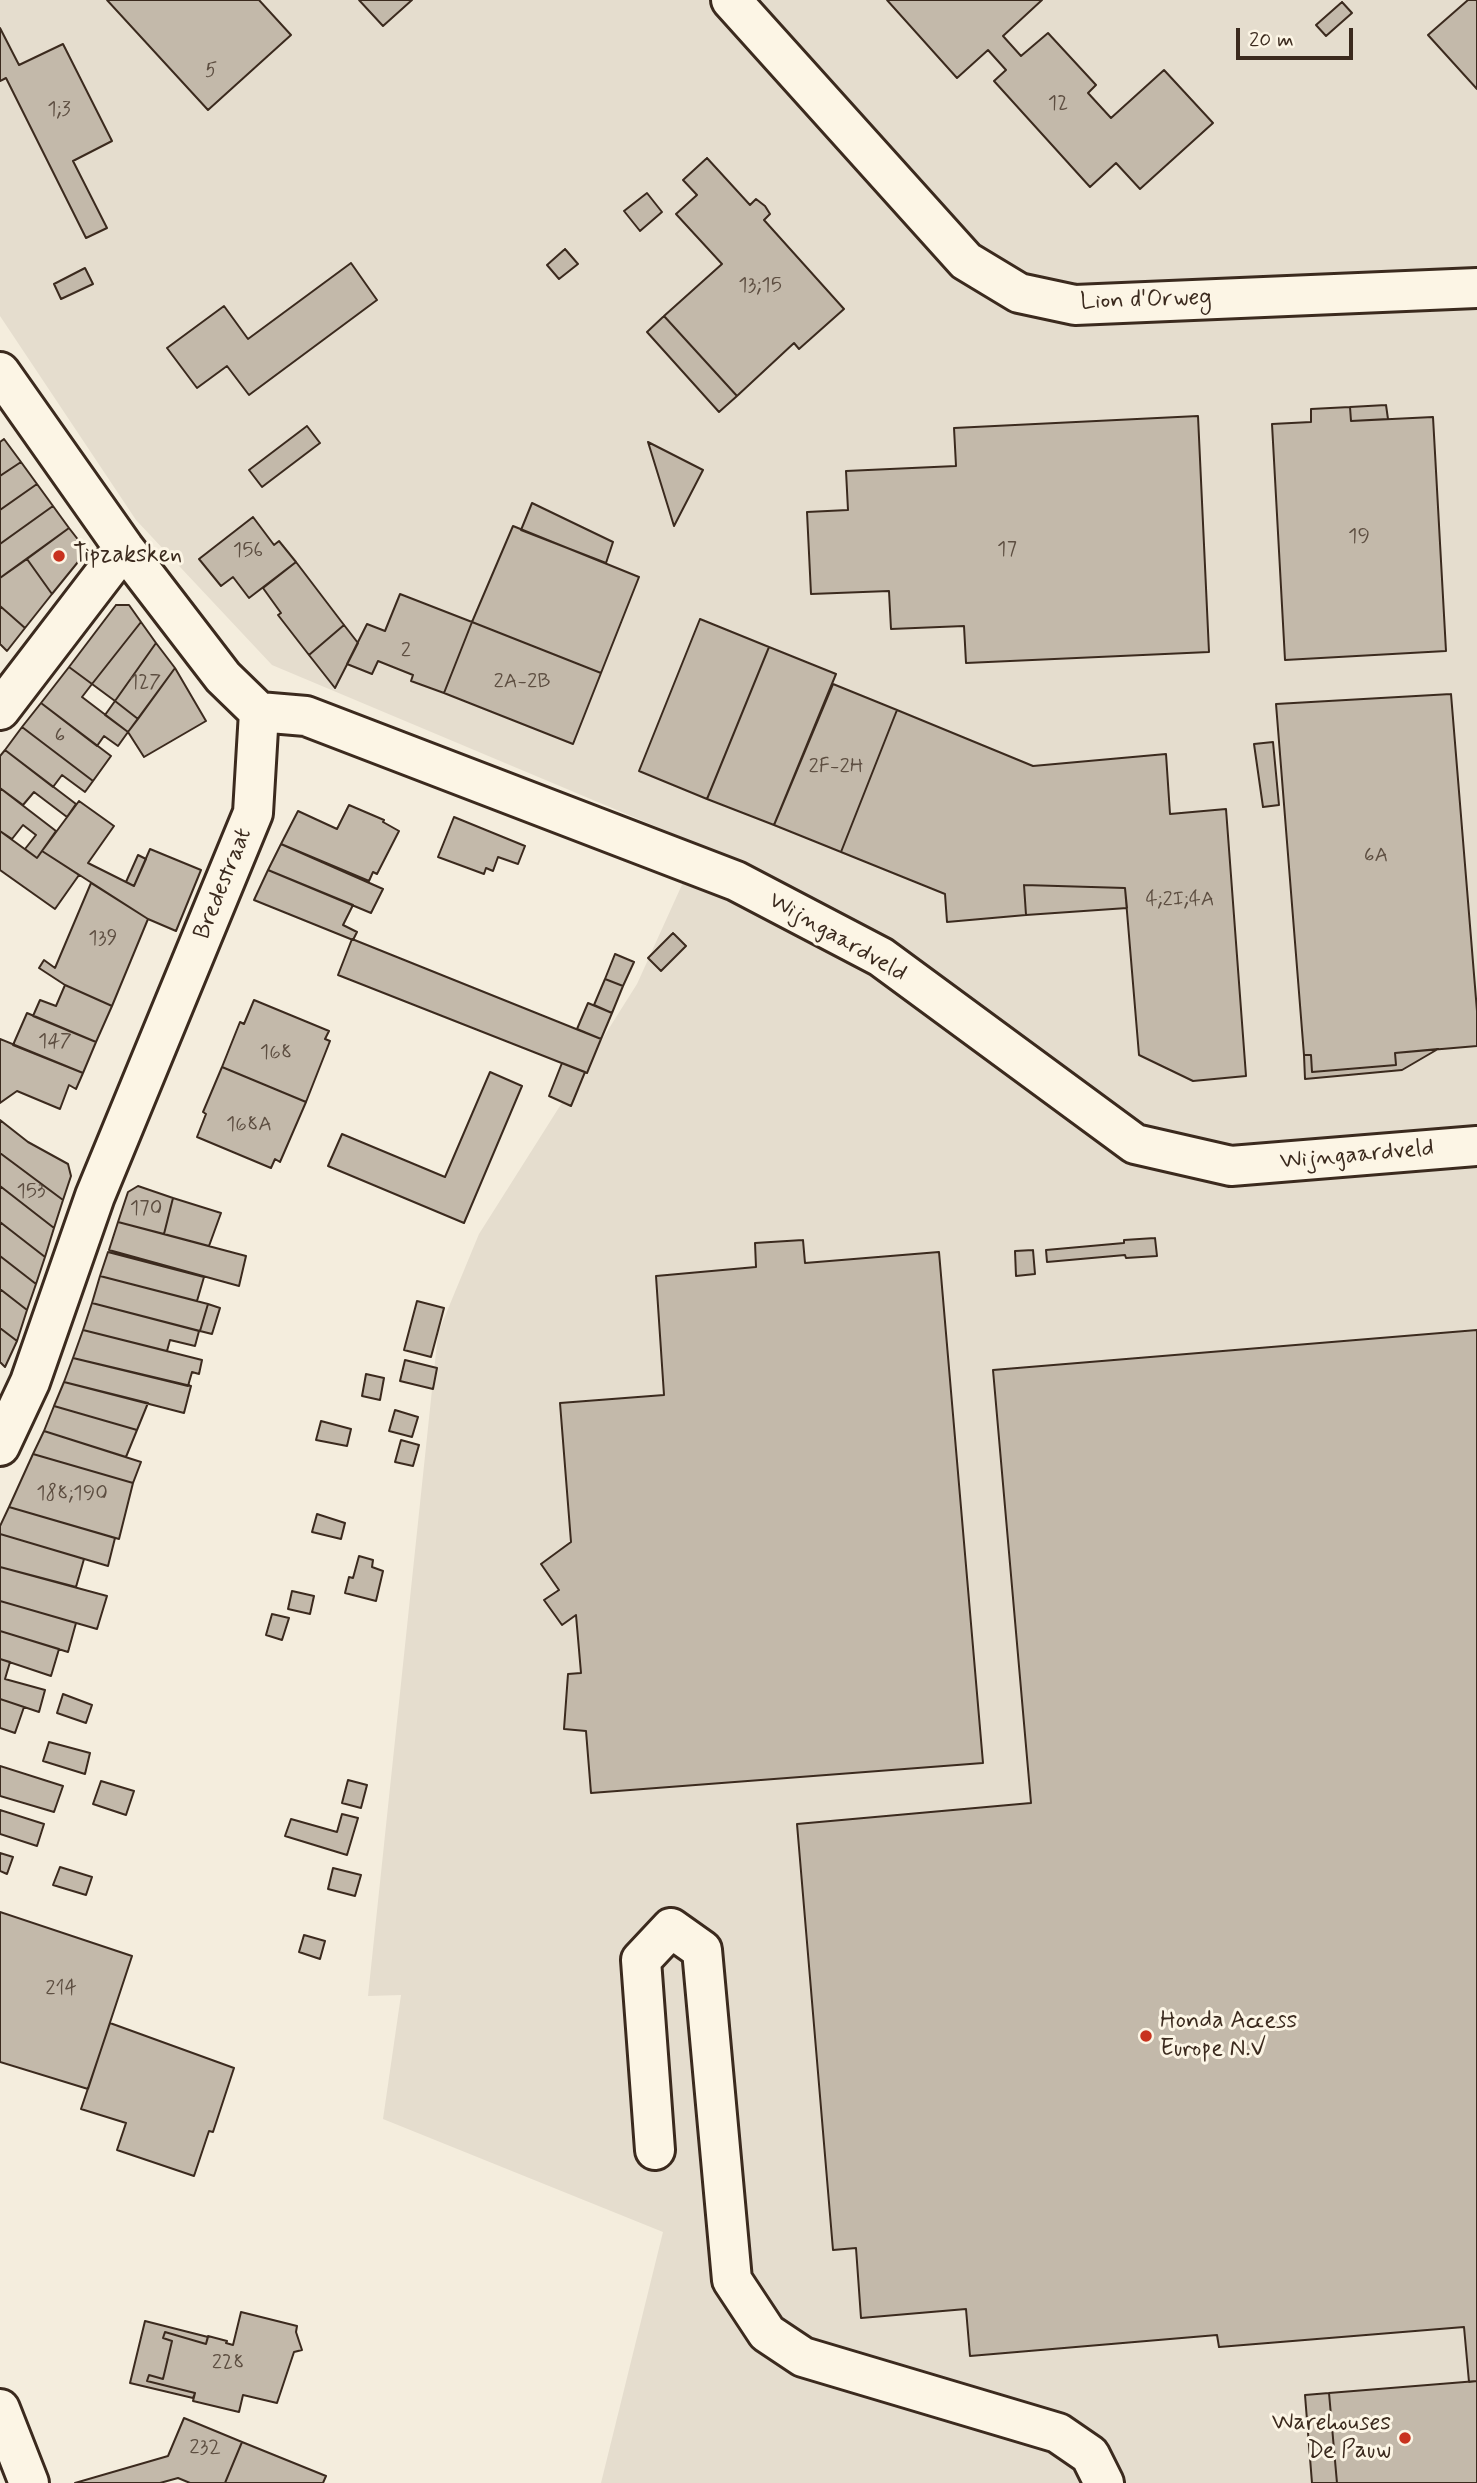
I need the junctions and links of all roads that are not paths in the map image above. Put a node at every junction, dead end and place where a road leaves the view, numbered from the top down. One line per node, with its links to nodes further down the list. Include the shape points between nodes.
1 (731, 0): 2 (street, Lion d'Orweg, via 966,261 1019,293 1075,305)
2 (1477, 288)
3 (0, 372): 4 (street)
4 (124, 548): 5 (street); 6 (street, via 223,677)
5 (0, 710)
6 (259, 712): 7 (street, Wijngaardveld, via 306,716 736,881 881,957 1135,1144 1231,1166); 8 (street, Bredestraat, via 253,813 94,1196 30,1382)
7 (1477, 1146)
8 (0, 1446)
9 (655, 2150): 12 (street, via 641,1960 671,1928 702,1950 732,2280 767,2333 803,2357 1058,2433 1090,2455)
10 (0, 2409): 11 (street)
11 (29, 2483)
12 (1104, 2483)

